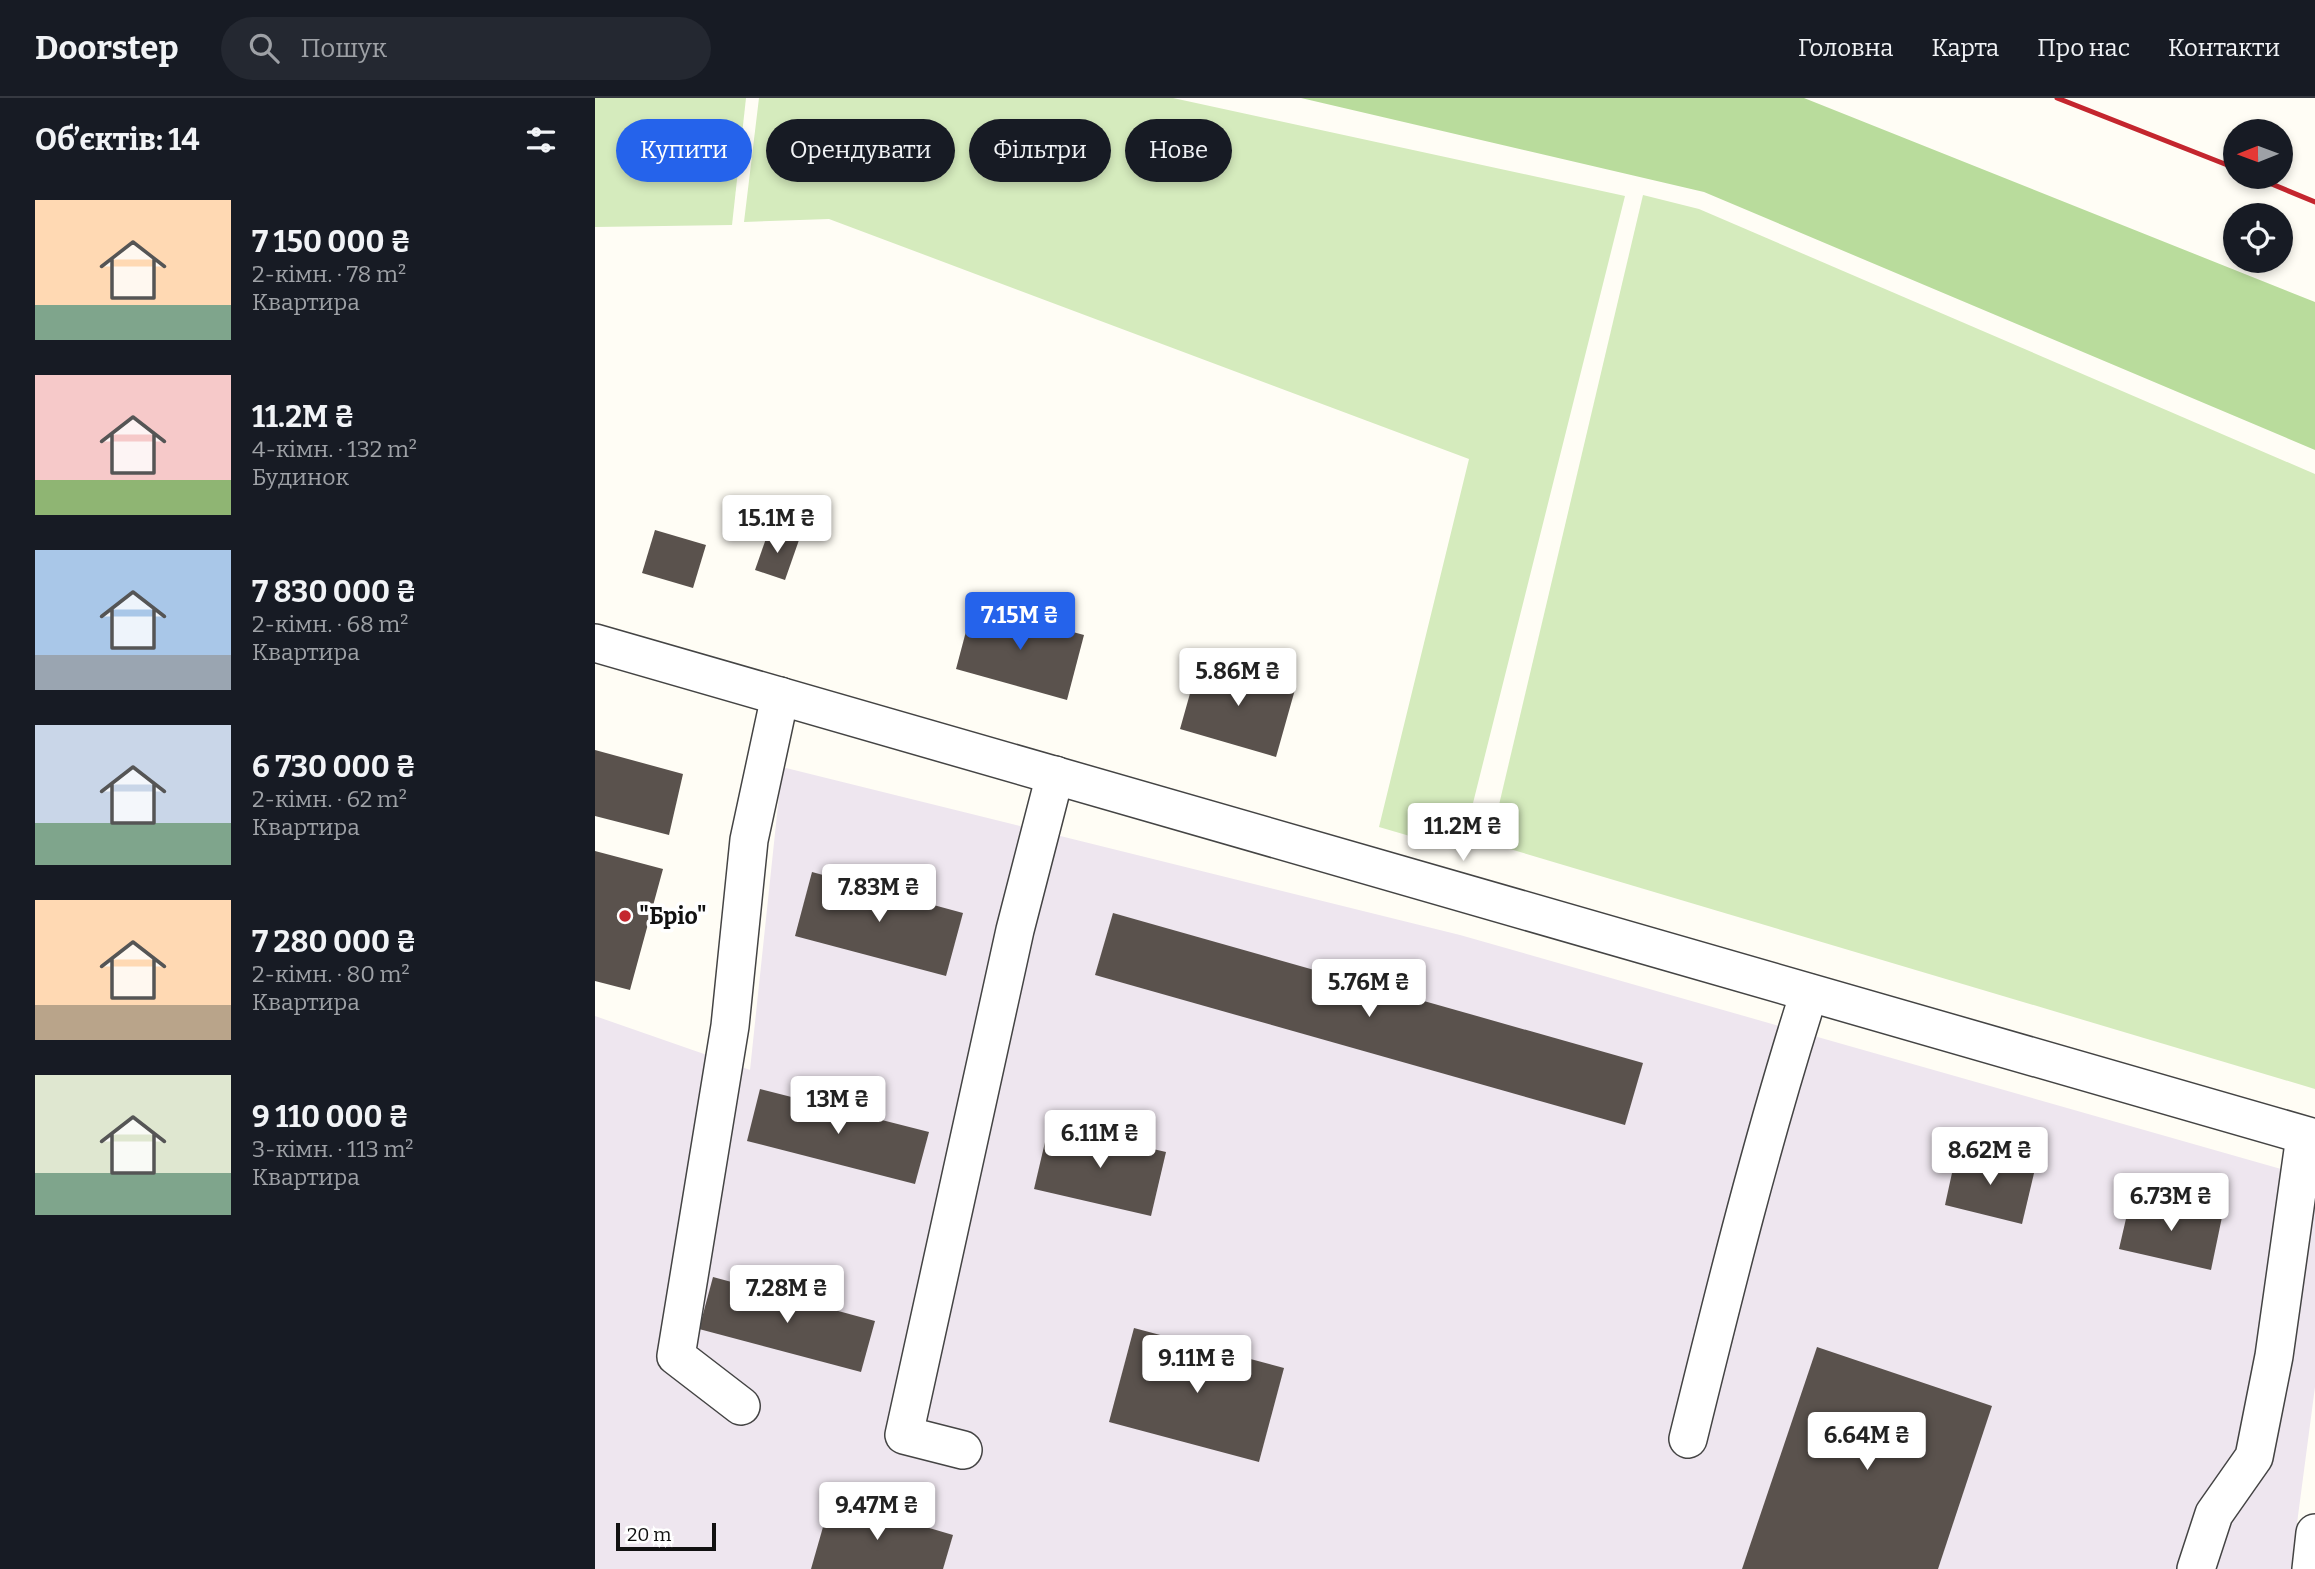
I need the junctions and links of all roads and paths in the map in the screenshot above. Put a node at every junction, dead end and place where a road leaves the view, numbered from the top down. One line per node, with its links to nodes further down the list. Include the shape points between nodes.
1 (595, 642): 2 (street)
2 (780, 696): 3 (street); 6 (street, via 749,840 730,1026 676,1356)
3 (1055, 775): 4 (street); 8 (street, via 1015,930 904,1436)
4 (1809, 993): 5 (street); 7 (street)
5 (2310, 1137): 10 (street, via 2255,1457 2214,1514)
6 (741, 1406)
7 (1688, 1439)
8 (963, 1450)
9 (2315, 1533): 11 (street)
10 (2196, 1569)
11 (2311, 1569)

